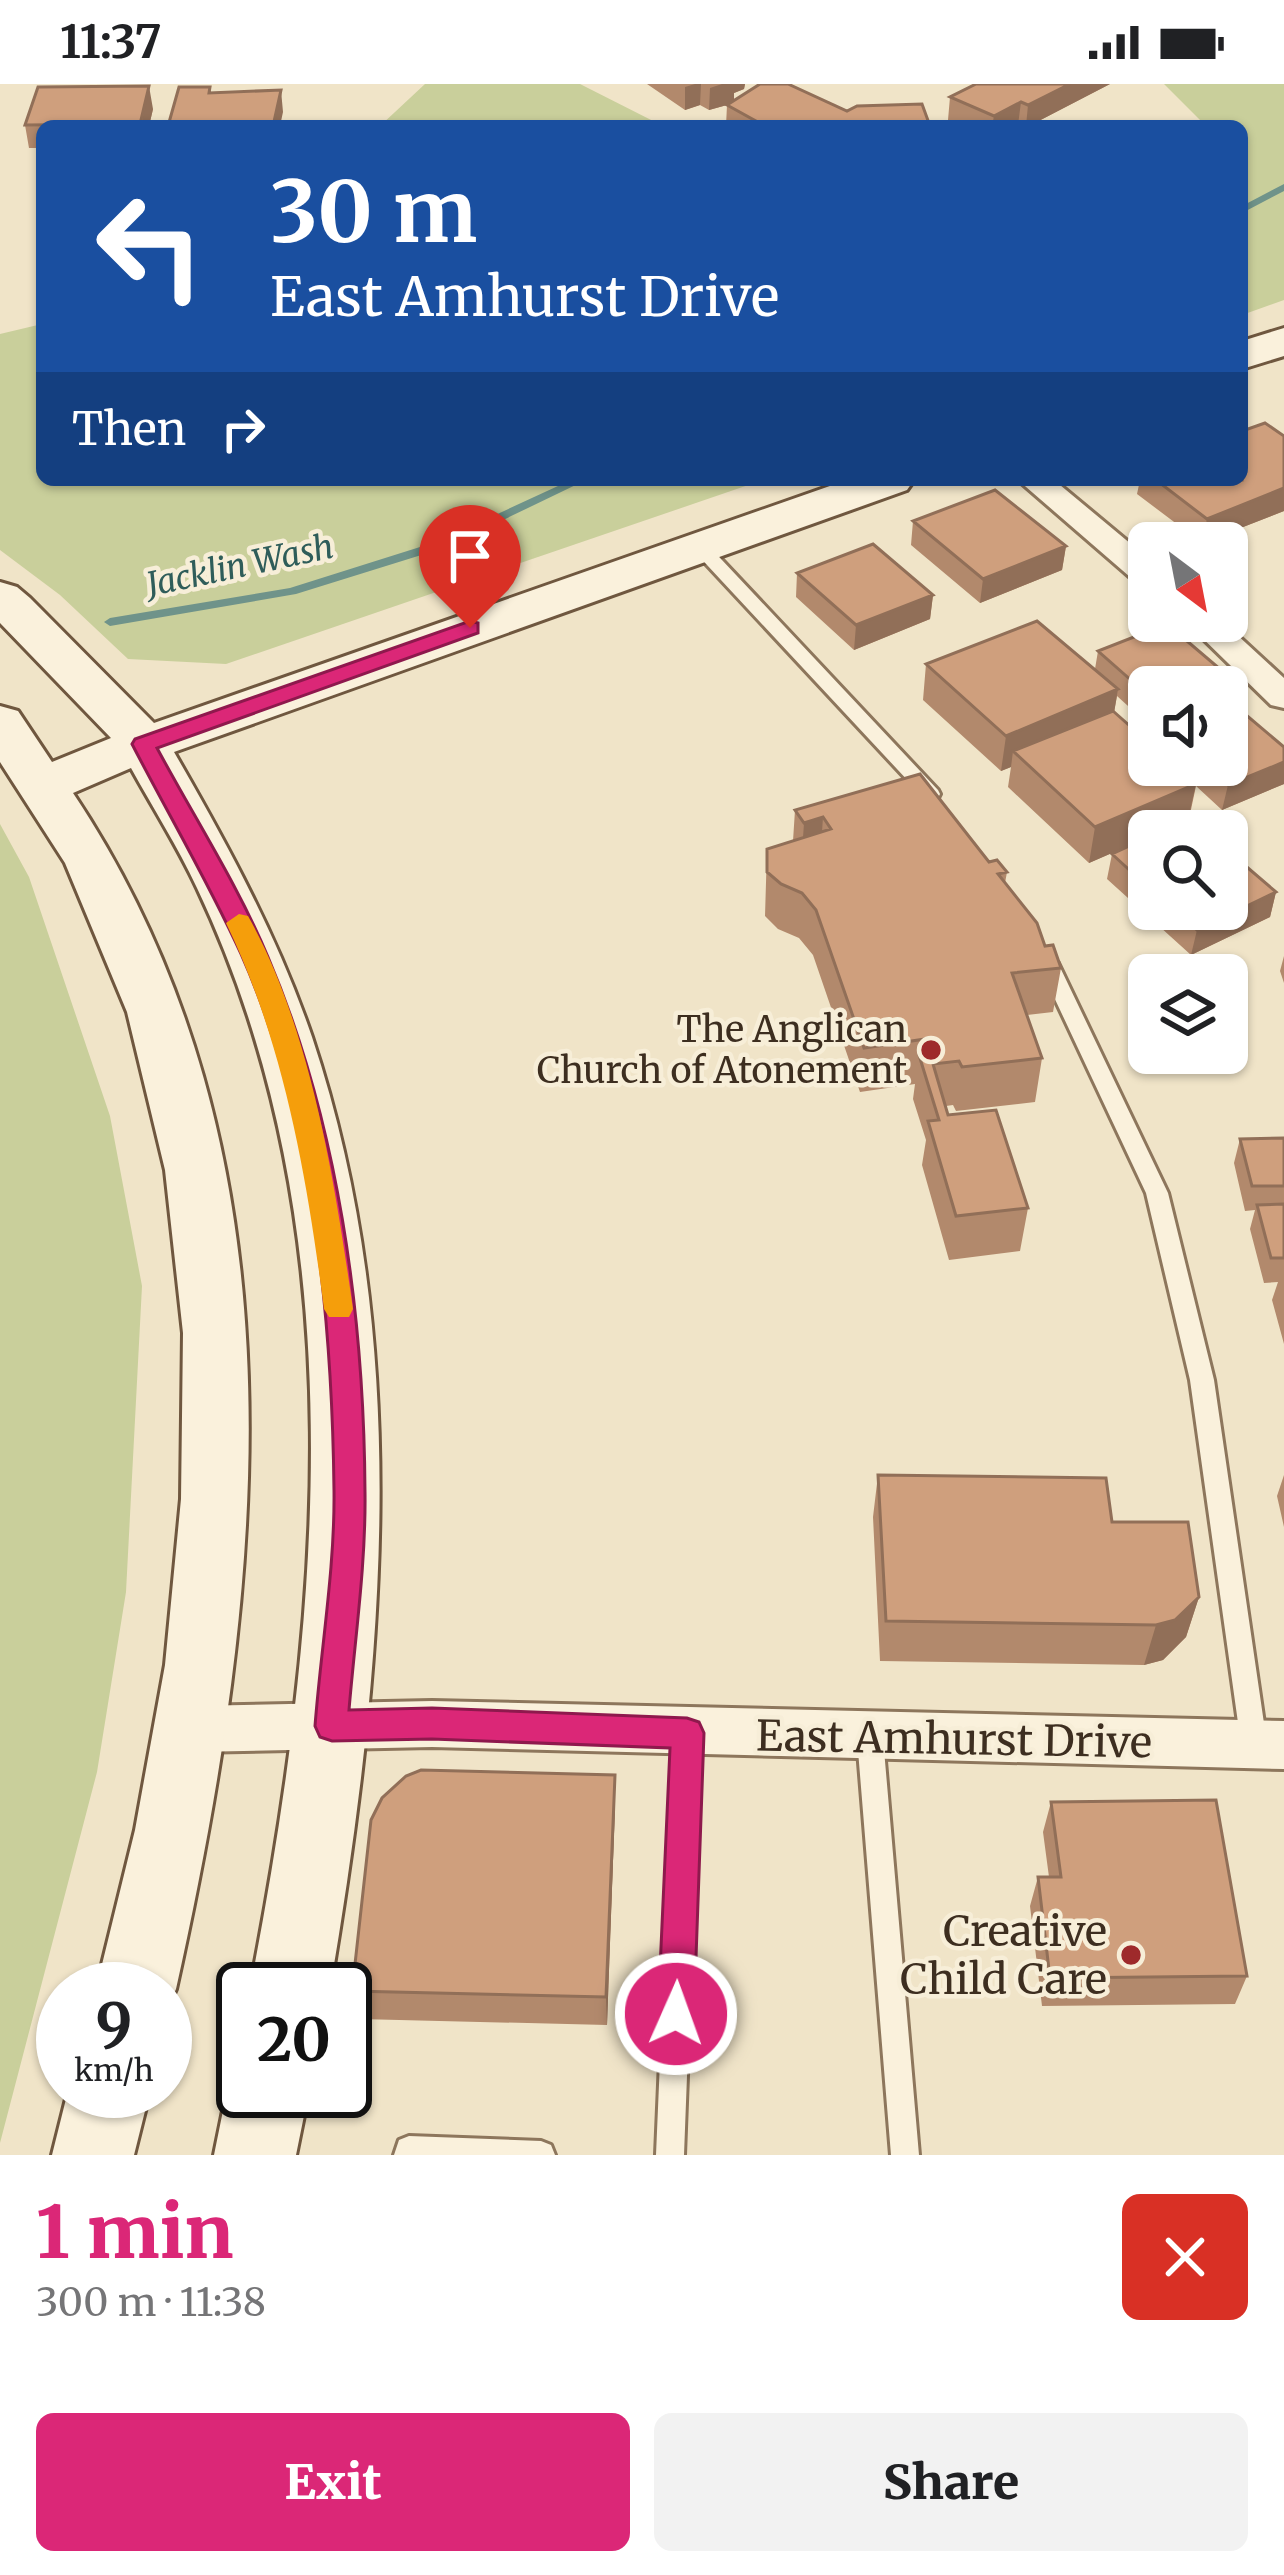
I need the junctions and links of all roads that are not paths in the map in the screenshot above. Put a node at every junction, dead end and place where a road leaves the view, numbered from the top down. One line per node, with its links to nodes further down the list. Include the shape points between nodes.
1 (1284, 341): 2 (main road)
2 (1248, 354)
3 (874, 486): 5 (main road)
4 (1041, 486): 6 (street)
5 (700, 547): 11 (main road); 13 (lane, via 910,767)
6 (1128, 558)
7 (0, 597): 11 (main road)
8 (1225, 642): 9 (street)
9 (1284, 697)
10 (0, 722): 12 (main road)
11 (144, 744): 12 (main road); 15 (main road, via 255,956 296,1078 324,1199 338,1287 350,1494)
12 (48, 783): 16 (main road, via 106,887 151,994 206,1215 220,1402 209,1616)
13 (952, 822)
14 (1036, 944): 19 (lane, via 1157,1193 1202,1381)
15 (332, 1726): 16 (street, East Amhurst Drive); 17 (street, East Amhurst Drive); 21 (main road)
16 (193, 1729): 20 (main road)
17 (687, 1733): 18 (street, East Amhurst Drive); 28 (lane)
18 (870, 1738): 19 (street, East Amhurst Drive); 29 (lane)
19 (1269, 1745)
20 (142, 1962)
21 (294, 1962)
22 (102, 2118): 24 (main road)
23 (263, 2118): 25 (main road)
24 (92, 2155)
25 (255, 2155)
26 (408, 2155): 27 (lane)
27 (541, 2155)
28 (670, 2155)
29 (904, 2155)

